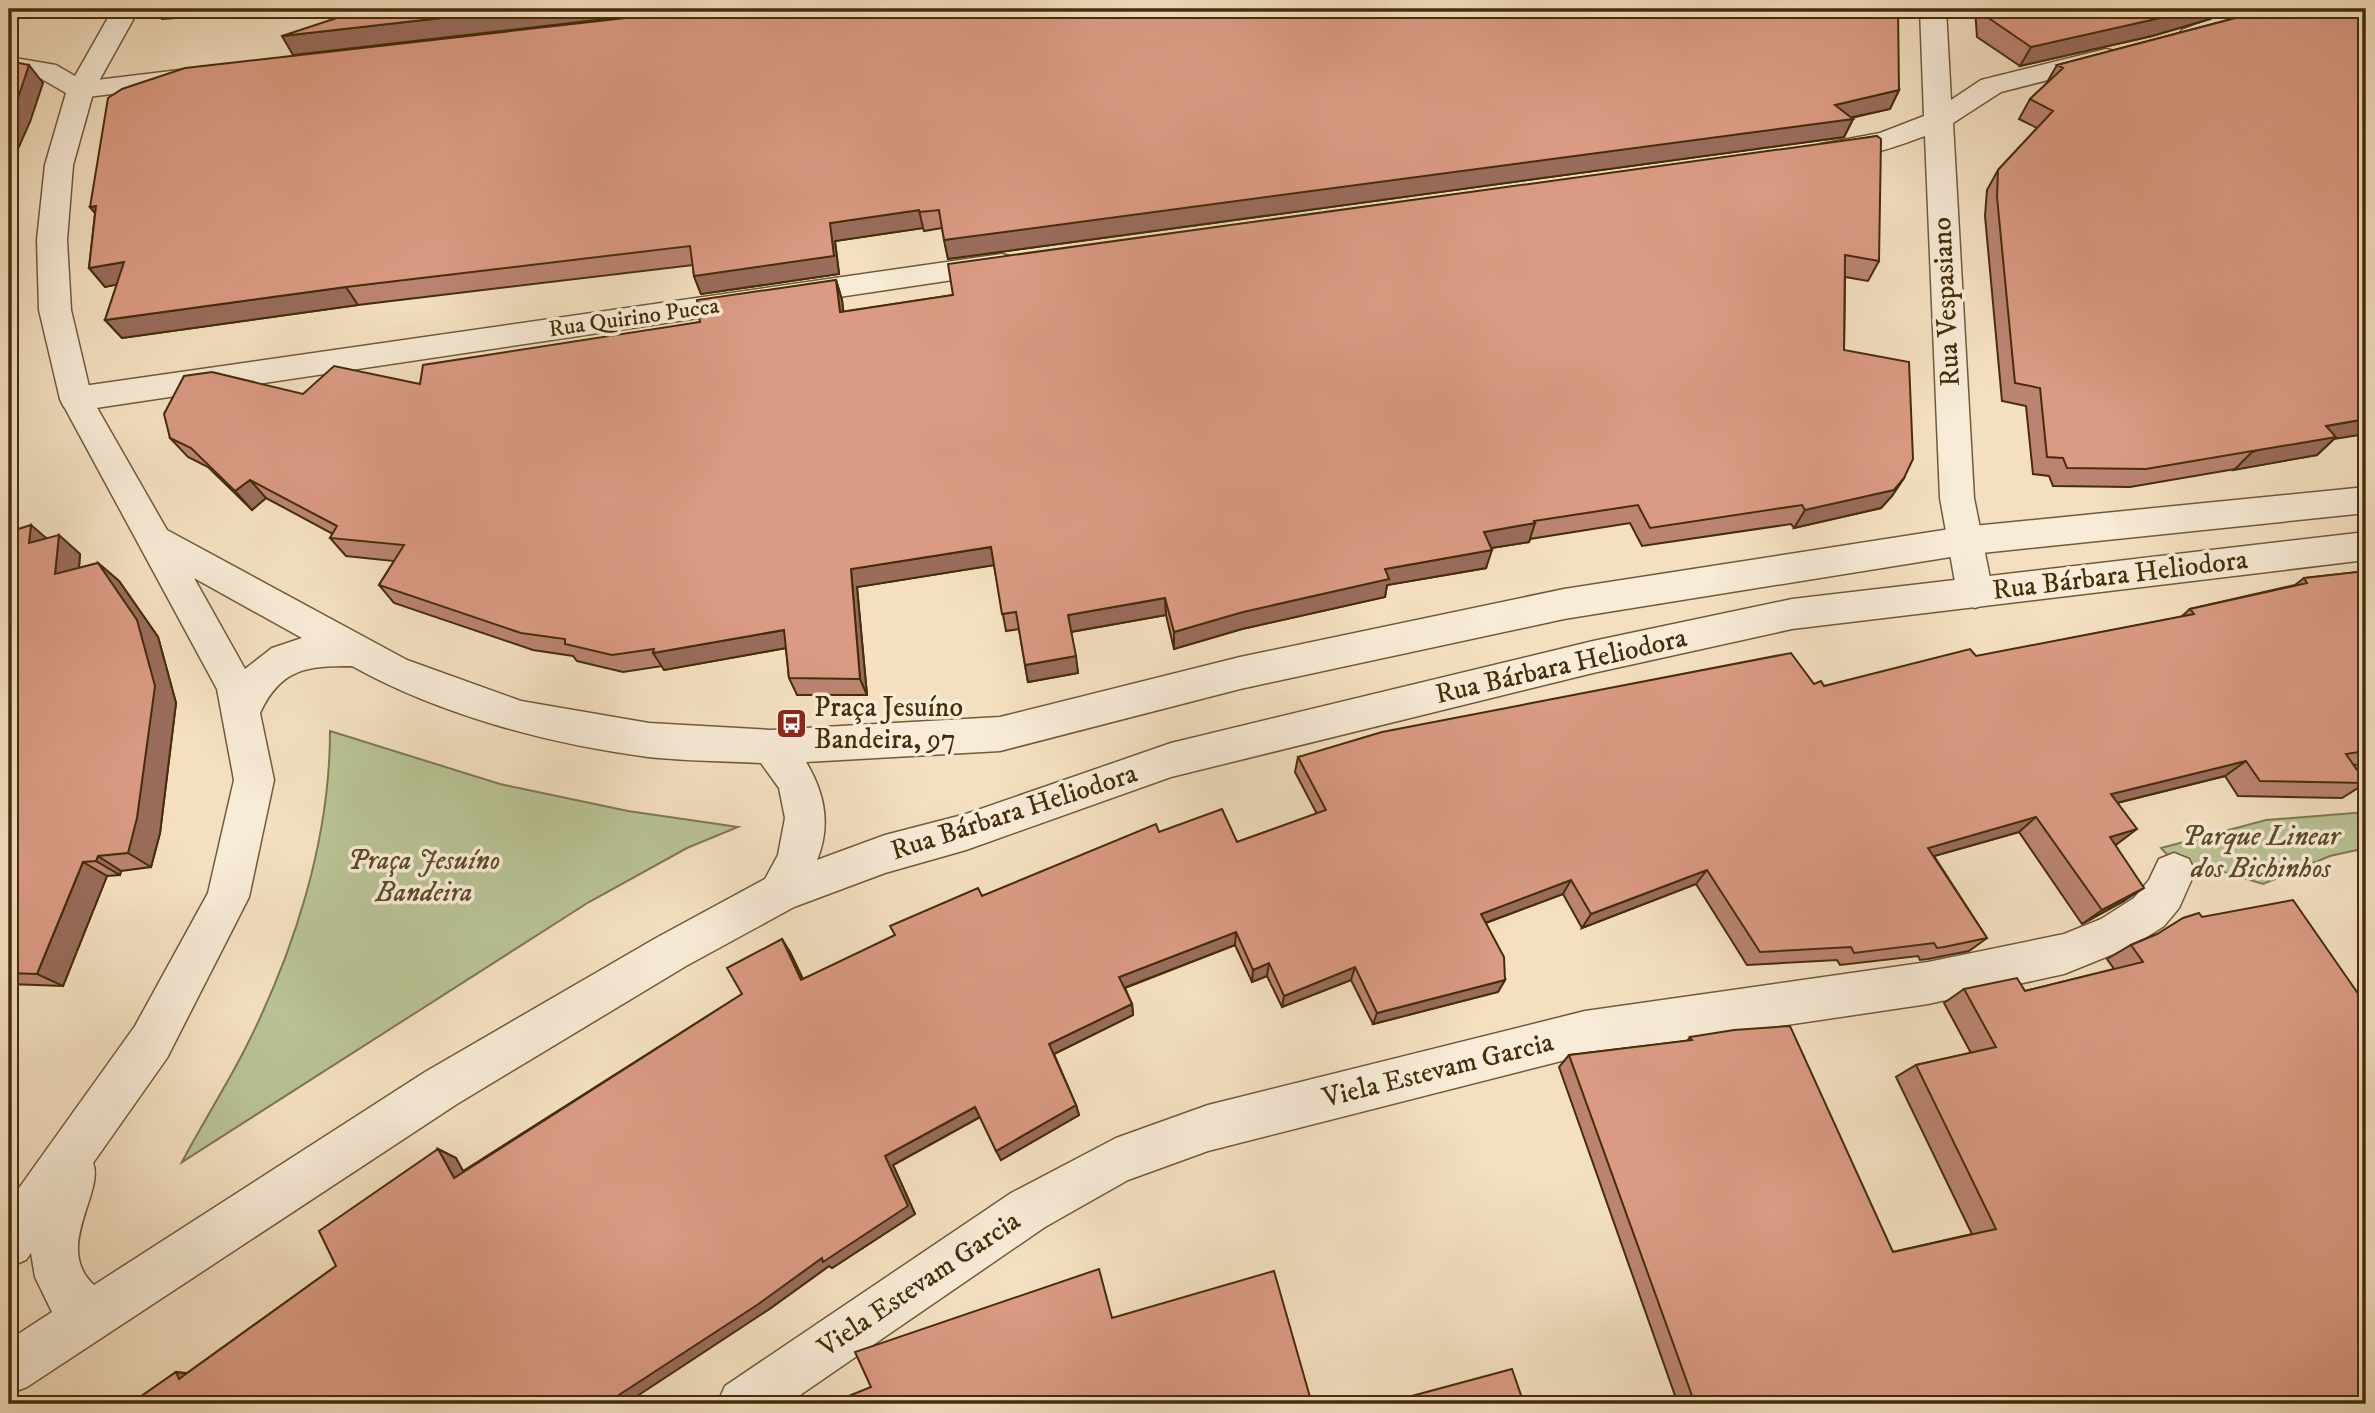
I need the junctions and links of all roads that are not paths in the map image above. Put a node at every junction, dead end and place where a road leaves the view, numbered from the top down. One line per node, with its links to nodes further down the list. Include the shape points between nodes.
1 (127, 9): 8 (street)
2 (1933, 9): 9 (street, Rua Vespasiano)
3 (2257, 9): 4 (street, via 2220,27)
4 (2171, 42)
5 (2132, 51): 9 (street, via 1991,86)
6 (9, 65): 8 (street, via 47,71)
7 (224, 73): 8 (street)
8 (80, 90): 12 (street, via 58,165 52,240 55,310)
9 (1937, 121): 10 (street, via 1886,141); 15 (street, Rua Vespasiano)
10 (1802, 154)
11 (1030, 260): 12 (street, Rua Quirino Pucca)
12 (76, 400): 14 (street)
13 (2366, 500): 15 (street, Rua Bárbara Heliodora)
14 (156, 540): 18 (street); 19 (street, via 236,687)
15 (1963, 541): 17 (street, Rua Vespasiano); 20 (street, Rua Bárbara Heliodora, via 1564,604 1240,673 1000,734)
16 (2366, 546): 17 (street, Rua Bárbara Heliodora)
17 (1975, 593): 22 (street, Rua Bárbara Heliodora, via 1792,614 1593,657 1171,760 967,832 885,854)
18 (360, 651): 19 (street, via 318,649 285,658 258,679); 20 (street, via 394,671 520,717 649,740)
19 (241, 713): 23 (street, via 254,780 228,897 151,1042)
20 (771, 747): 22 (street, via 798,781 806,807 800,855)
21 (2174, 872): 27 (street, Viela Estevam Garcia, via 2149,912 2116,933 2064,954 1928,984 1585,1033 1208,1128 1116,1161 1028,1210)
22 (780, 894): 25 (street, via 671,952 441,1088)
23 (80, 1145): 24 (street); 25 (street, via 55,1233 56,1268 68,1293)
24 (9, 1244)
25 (92, 1314): 26 (street)
26 (9, 1369)
27 (743, 1404)

